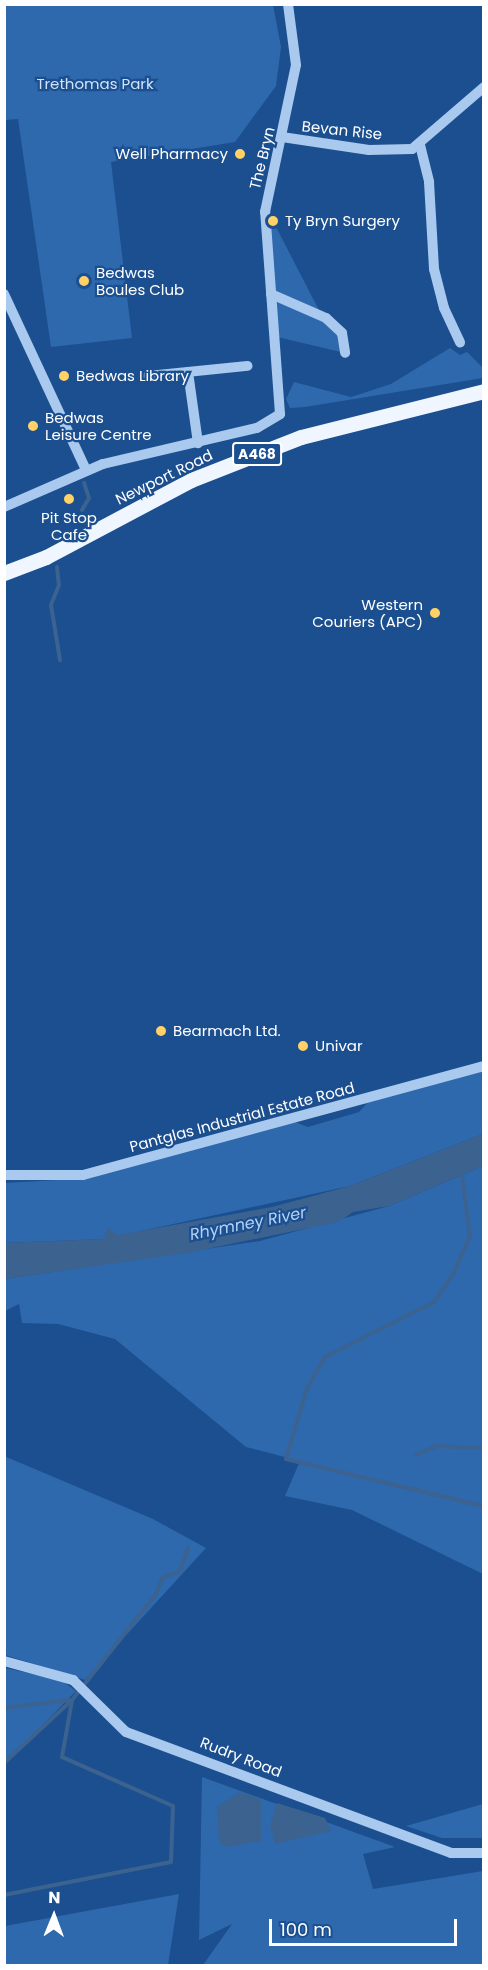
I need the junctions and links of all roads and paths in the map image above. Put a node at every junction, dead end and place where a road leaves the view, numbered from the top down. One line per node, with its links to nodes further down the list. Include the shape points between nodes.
1 (288, 4): 3 (street, The Bryn, via 296,65)
2 (483, 87): 4 (street)
3 (282, 137): 4 (street, Bevan Rise, via 369,150); 6 (street, The Bryn, via 265,212)
4 (420, 145): 7 (street, via 429,182 434,269 444,308)
5 (4, 294): 15 (street)
6 (271, 294): 8 (street, via 326,318 342,333); 13 (street, The Bryn)
7 (460, 343)
8 (345, 353)
9 (248, 366): 10 (street)
10 (188, 372): 11 (street); 14 (street)
11 (148, 376)
12 (483, 391): 17 (main road, Newport Road / A468, via 302,437 191,480 46,557)
13 (281, 392): 14 (street, Newport Road, via 280,414 269,422)
14 (198, 443): 15 (street, Newport Road)
15 (86, 470): 16 (street, Newport Road)
16 (4, 507)
17 (4, 573)
18 (483, 1066): 19 (street, Pantglas Industrial Estate Road, via 83,1175)
19 (4, 1175)
20 (4, 1661): 21 (street, Rudry Road, via 74,1680 126,1732 451,1853)
21 (483, 1853)

